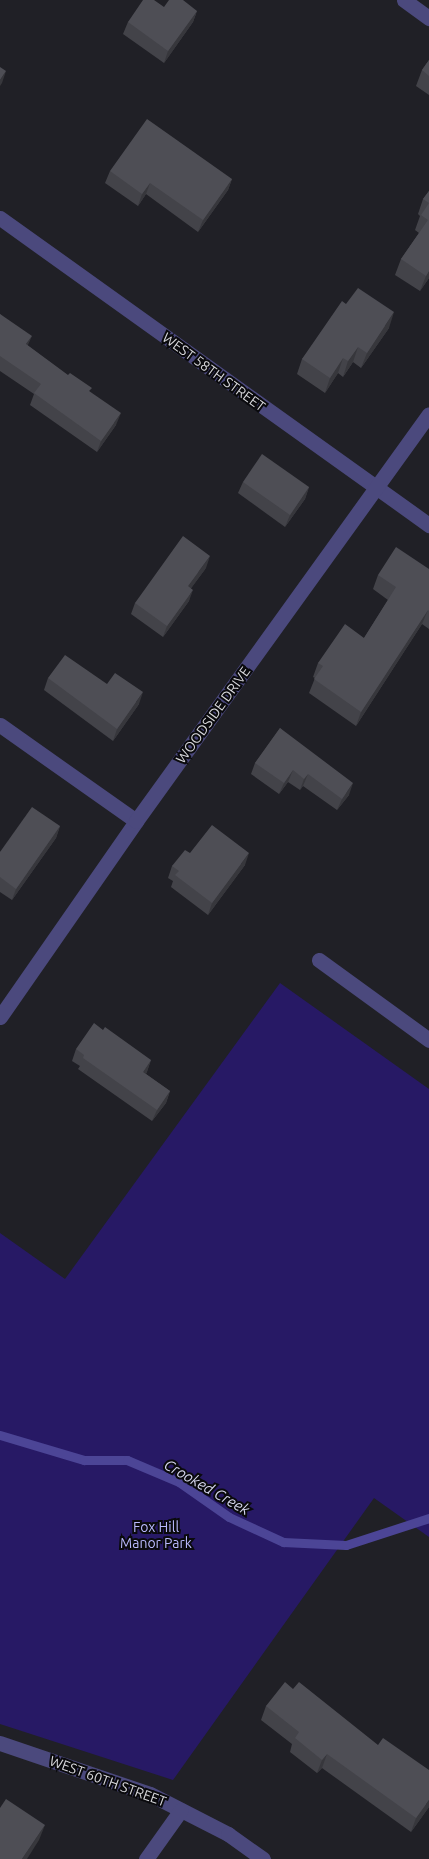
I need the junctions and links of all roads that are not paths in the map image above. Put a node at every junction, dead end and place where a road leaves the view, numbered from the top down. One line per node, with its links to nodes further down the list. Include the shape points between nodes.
1 (404, 0): 2 (street)
2 (429, 18)
3 (0, 218): 5 (street, WEST 58TH STREET)
4 (429, 414): 5 (street, WOODSIDE DRIVE)
5 (377, 488): 6 (street, WEST 58TH STREET); 8 (street, WOODSIDE DRIVE)
6 (429, 525)
7 (0, 725): 8 (street)
8 (136, 822): 10 (street, WOODSIDE DRIVE)
9 (319, 960): 11 (street)
10 (0, 1017)
11 (429, 1040)
12 (0, 1743): 13 (street, WEST 60TH STREET, via 132,1787)
13 (181, 1810): 14 (street); 15 (street, WEST 60TH STREET, via 228,1834)
14 (146, 1859)
15 (263, 1859)

